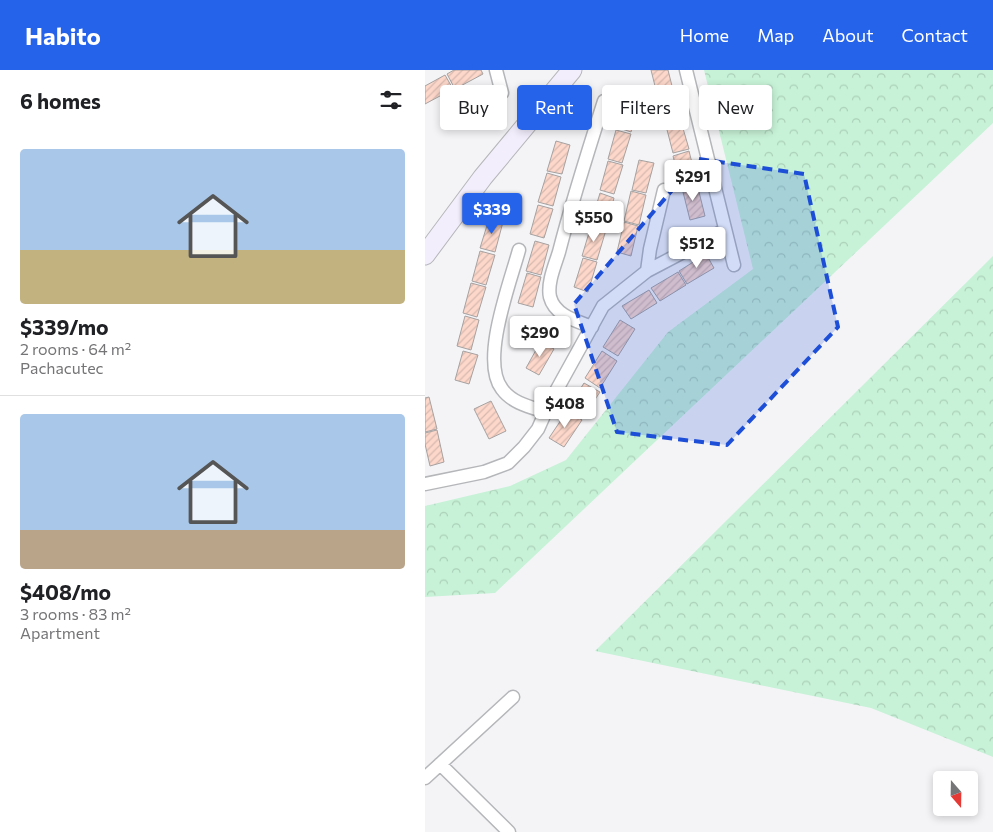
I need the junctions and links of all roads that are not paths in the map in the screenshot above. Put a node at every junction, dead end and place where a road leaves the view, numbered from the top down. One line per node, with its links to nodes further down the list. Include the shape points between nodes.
1 (497, 70): 4 (street)
2 (572, 70): 9 (street, via 483,177)
3 (686, 70): 7 (street)
4 (500, 85)
5 (602, 108): 12 (street, via 568,218 551,280 550,297 567,317)
6 (664, 190): 11 (street)
7 (725, 230): 10 (street); 11 (street)
8 (519, 250): 13 (street, via 497,326 495,378 502,390 514,400)
9 (425, 255)
10 (734, 265)
11 (647, 271): 12 (street, via 603,306)
12 (592, 327): 13 (street)
13 (545, 412): 14 (street, via 538,429 524,448 507,463 484,472)
14 (425, 484)
15 (513, 697): 16 (street)
16 (441, 764): 17 (street); 18 (street)
17 (425, 778)
18 (509, 832)

